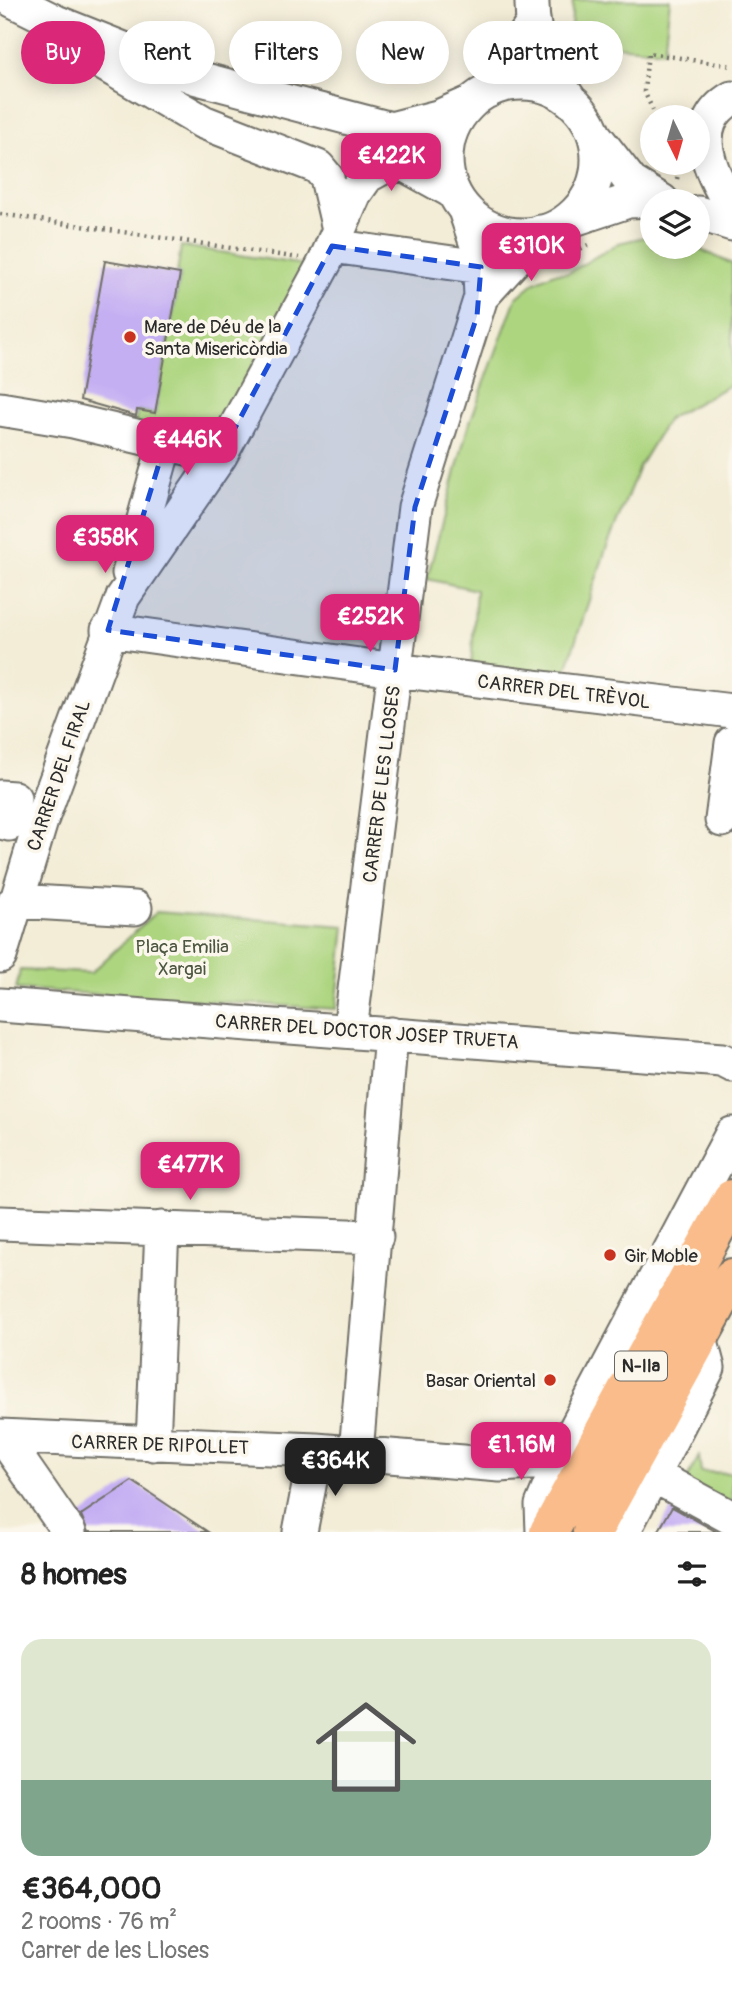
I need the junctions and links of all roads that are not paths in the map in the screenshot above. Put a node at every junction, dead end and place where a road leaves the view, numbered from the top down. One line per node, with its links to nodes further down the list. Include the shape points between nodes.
1 (12, 0): 3 (street)
2 (532, 13): 6 (street); 8 (street, via 549,69)
3 (54, 21)
4 (105, 42): 9 (street, via 194,77)
5 (105, 65): 18 (street, via 203,122 318,167 327,178)
6 (479, 97): 8 (street, via 508,84 529,83 551,88); 9 (street, via 438,117); 12 (street, via 456,120 448,140 446,165)
7 (732, 98): 14 (street, via 707,131 706,152)
8 (570, 100): 10 (street, via 586,116)
9 (391, 129): 12 (street)
10 (595, 136): 11 (street, via 631,182); 17 (street, via 595,181 585,202)
11 (642, 189)
12 (455, 192): 17 (street, via 482,224 503,233 526,235); 18 (street, CARRER DEL FIRAL, via 405,165 385,166 368,176); 19 (street)
13 (640, 201): 17 (street)
14 (732, 207)
15 (710, 217): 16 (street)
16 (732, 224)
17 (550, 228): 19 (street, CARRER DE LES LLOSES)
18 (335, 236): 19 (street); 22 (street, CARRER DEL FIRAL)
19 (481, 282): 25 (street, CARRER DE LES LLOSES, via 415,506)
20 (0, 409): 21 (street)
21 (165, 444): 22 (street); 23 (street, CARRER DEL FIRAL)
22 (220, 456): 23 (street, CARRER DEL FIRAL)
23 (123, 597): 24 (street, CARRER DEL FIRAL)
24 (108, 630): 25 (street, CARRER DEL TRÈVOL); 28 (street, CARRER DEL FIRAL)
25 (396, 670): 26 (street, CARRER DEL TRÈVOL); 34 (street, CARRER DE LES LLOSES)
26 (732, 711)
27 (732, 743): 29 (street)
28 (13, 814): 30 (street, CARRER DEL FIRAL)
29 (722, 820)
30 (15, 901): 31 (street); 32 (street, CARRER DEL FIRAL)
31 (135, 908)
32 (0, 956)
33 (0, 1005): 34 (street, CARRER DEL DOCTOR JOSEP TRUETA)
34 (350, 1030): 35 (street, CARRER DEL DOCTOR JOSEP TRUETA)
35 (391, 1034): 36 (street, CARRER DEL DOCTOR JOSEP TRUETA, via 722,1060); 41 (street)
36 (732, 1065)
37 (732, 1134): 46 (street)
38 (732, 1199): 54 (main road, N-IIa)
39 (0, 1223): 40 (street)
40 (162, 1228): 41 (street); 45 (street)
41 (376, 1237): 48 (street)
42 (732, 1278): 43 (main road, N-IIa)
43 (700, 1338): 49 (street, via 708,1368); 55 (main road, N-IIa)
44 (2, 1436): 45 (street, CARRER DE RIPOLLET); 51 (street)
45 (153, 1444): 47 (street, CARRER DE RIPOLLET)
46 (567, 1445): 48 (street, CARRER DE RIPOLLET, via 531,1463 499,1465); 53 (street, via 541,1505)
47 (316, 1450): 48 (street, CARRER DE RIPOLLET); 52 (street)
48 (356, 1453)
49 (653, 1475): 50 (street); 56 (street)
50 (732, 1518)
51 (69, 1532)
52 (300, 1532)
53 (543, 1532)
54 (549, 1532)
55 (592, 1532)
56 (623, 1532)

